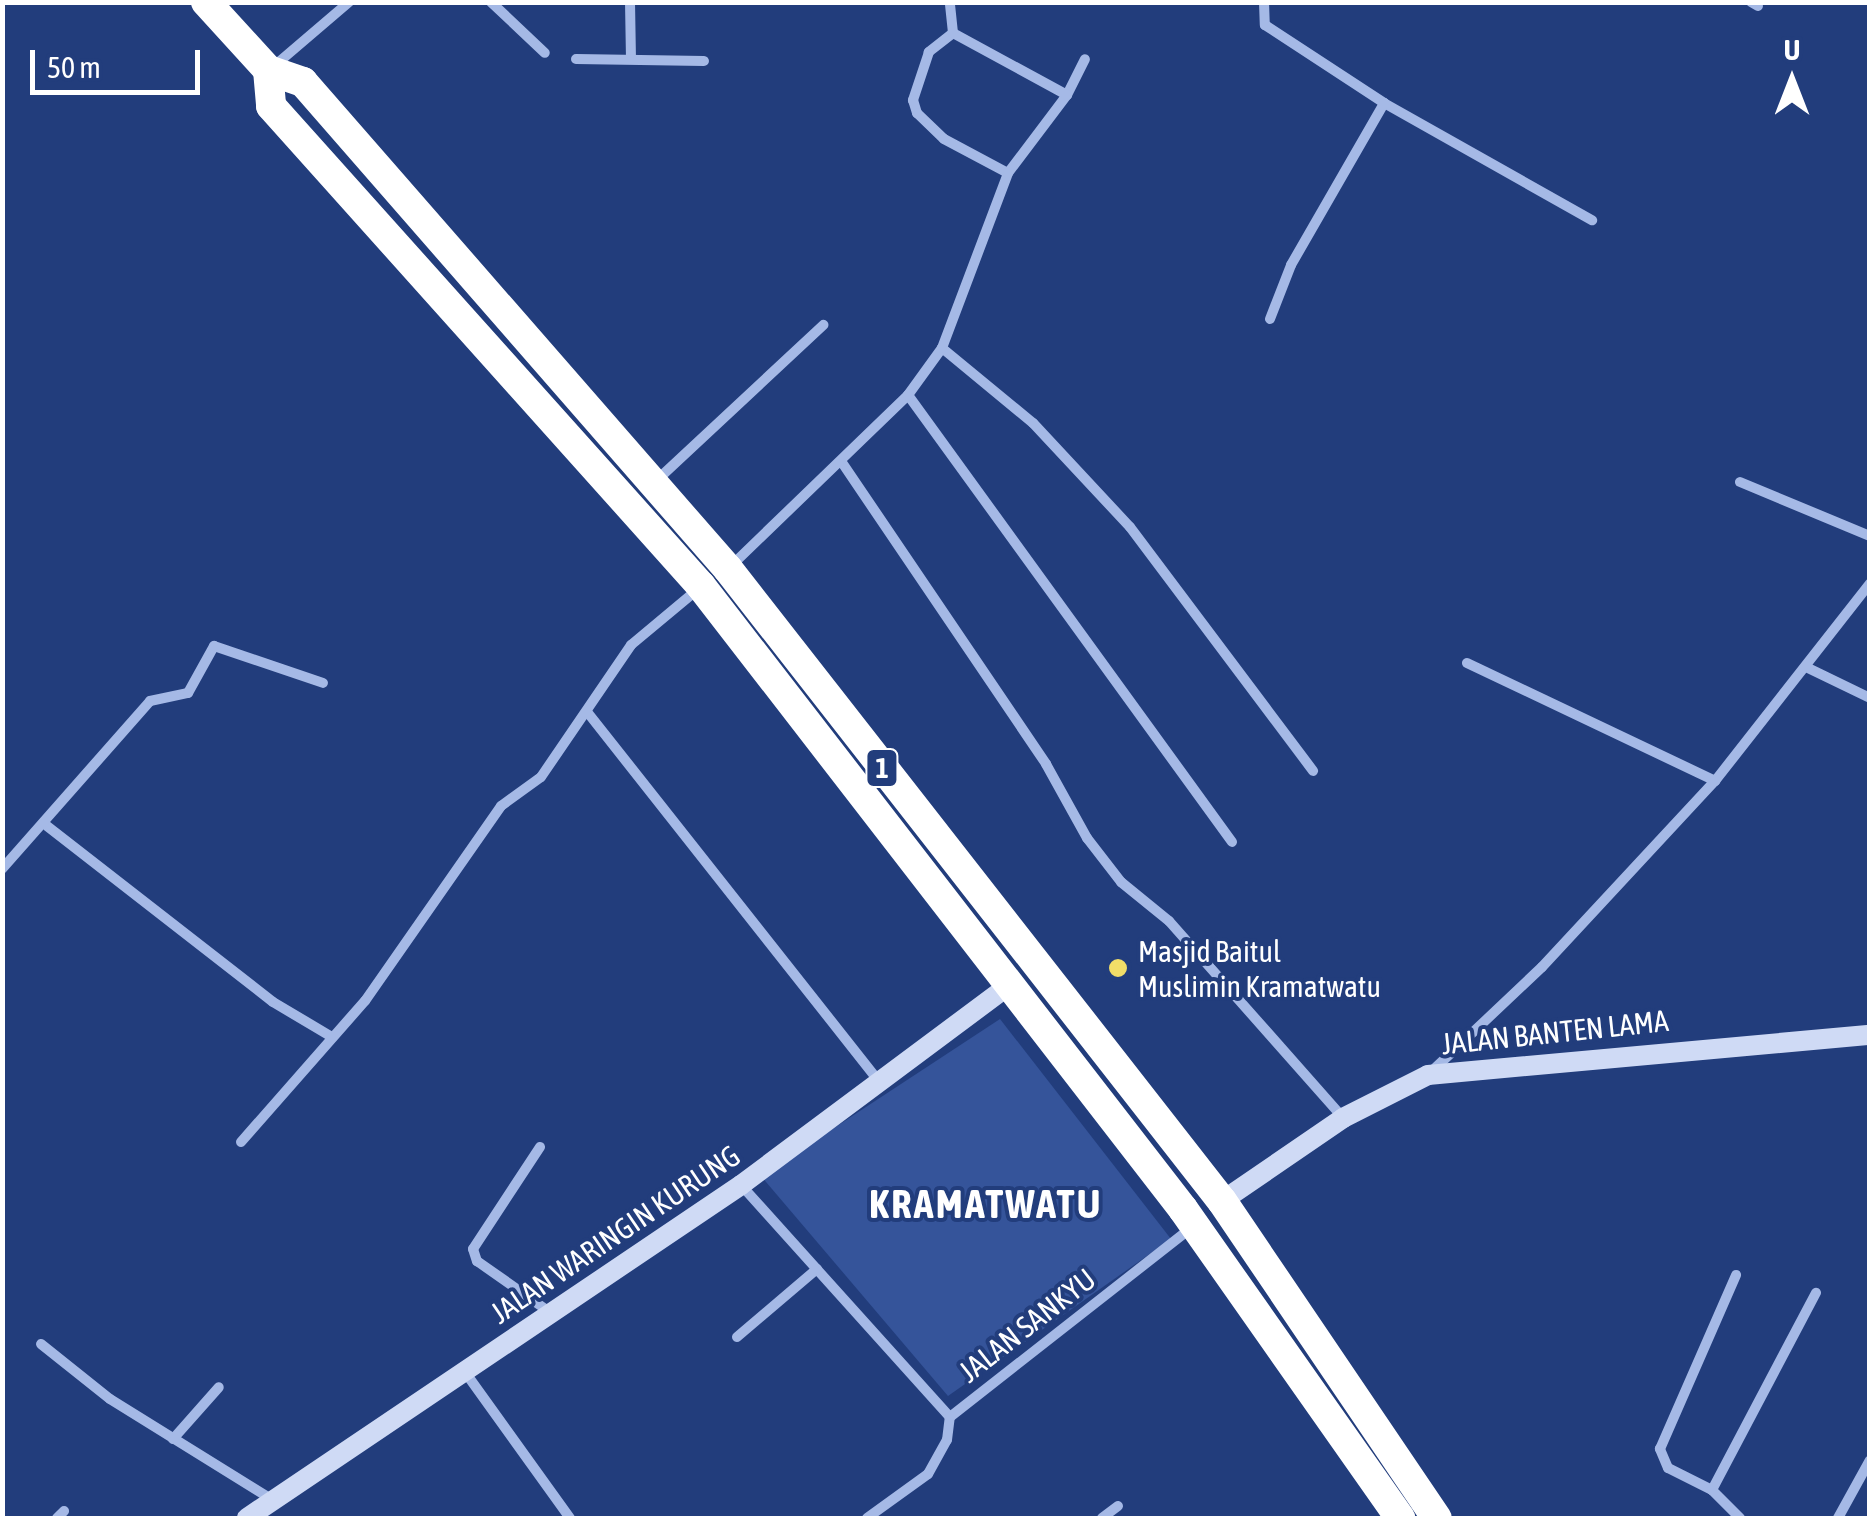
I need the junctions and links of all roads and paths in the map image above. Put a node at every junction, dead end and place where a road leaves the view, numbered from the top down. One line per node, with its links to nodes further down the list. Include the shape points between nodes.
1 (206, 2): 13 (highway, 1)
2 (350, 2): 13 (street)
3 (491, 2): 8 (street)
4 (630, 2): 10 (street)
5 (950, 2): 7 (street)
6 (1264, 2): 15 (street, via 1265,24)
7 (954, 33): 14 (street); 16 (street, via 929,52 912,100 917,114 944,139)
8 (545, 52)
9 (576, 58): 10 (street)
10 (631, 58): 12 (street)
11 (1086, 59): 14 (street)
12 (704, 61)
13 (268, 70): 23 (highway, 1, via 303,82); 28 (highway, 1, via 272,106)
14 (1066, 95): 16 (street)
15 (1384, 103): 17 (street); 18 (street, via 1291,265)
16 (1008, 173): 20 (street)
17 (1592, 220)
18 (1270, 318)
19 (822, 325): 23 (street)
20 (942, 348): 21 (street); 34 (street, via 1033,423 1130,527)
21 (908, 395): 22 (street); 37 (street)
22 (841, 461): 26 (street); 44 (street, via 1034,746 1086,838 1122,882 1170,921)
23 (655, 482): 26 (highway, 1)
24 (1740, 482): 25 (street)
25 (1870, 536)
26 (728, 570): 48 (highway, 1)
27 (1870, 583): 30 (street)
28 (701, 586): 33 (street, via 631,645); 39 (highway, 1)
29 (1467, 663): 35 (street)
30 (1808, 668): 32 (street); 35 (street)
31 (323, 683): 36 (street, via 214,646 188,693 150,701)
32 (1870, 698)
33 (588, 713): 41 (street, via 541,777 501,806 388,970); 43 (street)
34 (1313, 771)
35 (1715, 781): 42 (street, via 1542,967)
36 (47, 826): 38 (street); 41 (street, via 272,1002)
37 (1232, 842)
38 (2, 870)
39 (1008, 986): 43 (street, JALAN WARINGIN KURUNG); 49 (highway, 1)
40 (1870, 1035): 42 (street, JALAN BANTEN LAMA)
41 (332, 1036): 45 (street)
42 (1428, 1076): 44 (street, JALAN BANTEN LAMA)
43 (881, 1084): 47 (street, JALAN WARINGIN KURUNG)
44 (1343, 1118): 48 (street, JALAN BANTEN LAMA)
45 (241, 1142)
46 (540, 1147): 53 (street, via 474,1249 477,1261)
47 (741, 1186): 50 (street); 53 (street, JALAN WARINGIN KURUNG)
48 (1222, 1201): 69 (highway, 1)
49 (1195, 1225): 58 (street, JALAN SANKYU); 68 (highway, 1)
50 (817, 1269): 54 (street); 58 (street)
51 (1736, 1274): 61 (street, via 1660,1449 1668,1468)
52 (1816, 1294): 61 (street)
53 (551, 1314): 56 (street, JALAN WARINGIN KURUNG)
54 (737, 1336)
55 (42, 1344): 59 (street)
56 (465, 1372): 62 (street, JALAN WARINGIN KURUNG); 65 (street)
57 (219, 1387): 59 (street)
58 (950, 1417): 66 (street, JALAN SANKYU, via 947,1440 928,1474)
59 (173, 1438): 62 (street)
60 (1870, 1460): 71 (street)
61 (1712, 1490): 70 (street)
62 (274, 1500): 64 (street, JALAN WARINGIN KURUNG)
63 (1118, 1506): 67 (street)
64 (246, 1518)
65 (570, 1518)
66 (867, 1518)
67 (1102, 1518)
68 (1400, 1518)
69 (1438, 1518)
70 (1743, 1518)
71 (1838, 1518)

